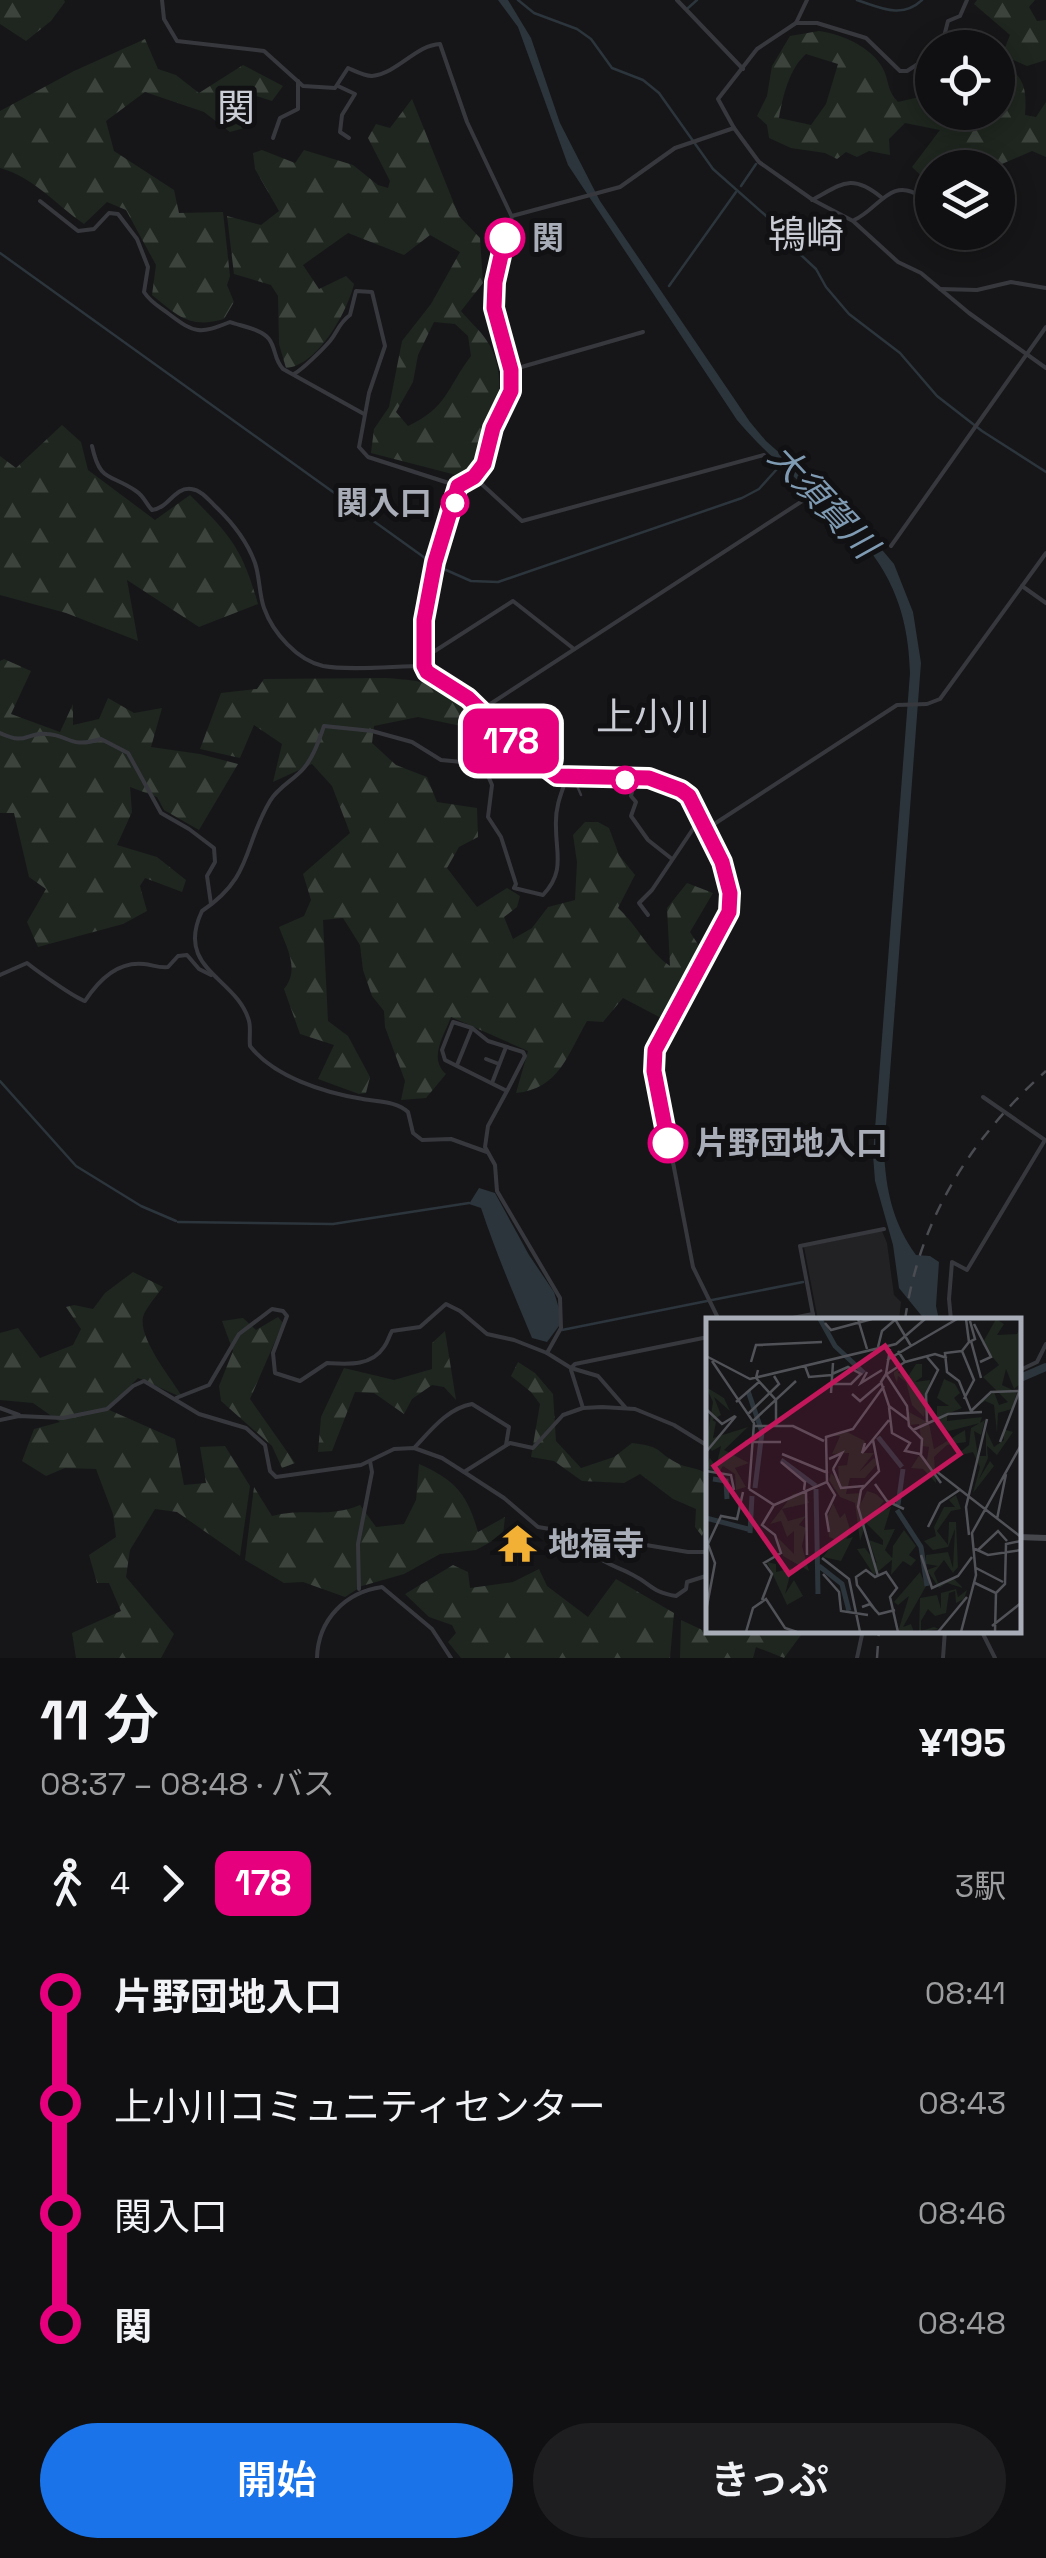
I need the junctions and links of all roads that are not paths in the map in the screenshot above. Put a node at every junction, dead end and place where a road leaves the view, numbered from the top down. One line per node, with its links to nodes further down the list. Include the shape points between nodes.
1 (162, 0): 9 (street, via 177,41 264,51)
2 (677, 0): 8 (street)
3 (807, 0): 5 (street)
4 (967, 0): 6 (street)
5 (796, 23): 7 (street, via 866,38 900,71); 8 (street, via 756,49)
6 (946, 30)
7 (915, 66)
8 (742, 69): 11 (street, via 718,99)
9 (298, 81): 10 (street); 12 (street, via 298,109 280,118)
10 (338, 86): 13 (street, via 355,94 342,115 340,132); 18 (street, via 348,68 372,76 440,44 466,122)
11 (734, 128): 16 (street, via 759,162); 18 (street, via 675,148 620,186)
12 (273, 138)
13 (349, 138)
14 (915, 192): 15 (street, via 899,189)
15 (881, 197): 16 (street, via 842,182); 19 (street)
16 (812, 200): 19 (street)
17 (40, 201): 27 (street, via 78,231 118,214 148,267 144,292 150,301 190,330 230,322 263,334 278,364)
18 (512, 216): 26 (street, via 494,308)
19 (853, 221): 21 (street)
20 (1046, 288): 21 (street, via 1011,282)
21 (940, 289): 24 (street)
22 (1046, 327): 24 (street)
23 (643, 332): 26 (street)
24 (1027, 354): 25 (street); 34 (street)
25 (1046, 368)
26 (511, 370): 31 (street, via 511,391)
27 (294, 374): 28 (street); 28 (street, via 350,315 356,291 372,292 384,350)
28 (364, 414): 32 (street, via 358,444 364,454)
29 (92, 446): 40 (street, via 103,474 139,492 152,510 189,489 224,514 254,560 265,611 300,656 324,666)
30 (764, 455): 31 (street, via 522,521)
31 (474, 477): 32 (street)
32 (458, 486): 39 (street, via 435,562)
33 (810, 496): 38 (street)
34 (890, 546)
35 (1046, 553): 36 (street)
36 (1022, 586): 37 (street); 49 (street, via 940,699 904,703)
37 (1046, 603)
38 (574, 649): 39 (street, via 513,601); 41 (street)
39 (424, 658): 40 (street)
40 (424, 666): 41 (street)
41 (481, 710): 43 (street)
42 (0, 733): 51 (street, via 22,740 43,734 70,742 101,738 121,748 160,814 214,848 207,876)
43 (508, 738): 44 (street); 45 (street, via 557,776)
44 (483, 764): 45 (street, via 492,785 488,817 501,837 514,888 544,895 554,883 557,804); 51 (street, via 441,760 412,742 372,731 324,726 304,768 272,798 242,871)
45 (570, 778): 46 (street); 47 (street)
46 (630, 780): 48 (street, via 659,780 681,790); 50 (street, via 636,802 631,816)
47 (581, 796)
48 (701, 822): 49 (street); 50 (street)
49 (705, 830): 67 (street, via 722,862 730,908 658,1040 653,1064 693,1266)
50 (673, 859): 52 (street, via 639,902)
51 (211, 904): 54 (street, via 198,918 194,944)
52 (648, 916)
53 (0, 975): 54 (street, via 28,963 84,1001 100,981 133,964 168,967 187,956)
54 (211, 975): 64 (street, via 249,1021 250,1046 274,1068 333,1092 405,1108 412,1133 422,1140 451,1140)
55 (472, 1028): 56 (street); 59 (street); 59 (street, via 450,1026 442,1050 444,1060)
56 (506, 1047): 58 (street); 61 (street, via 525,1056)
57 (486, 1059): 58 (street)
58 (499, 1064): 60 (street)
59 (456, 1066): 60 (street)
60 (492, 1083): 61 (street)
61 (507, 1091): 64 (street, via 488,1126)
62 (983, 1097): 63 (street)
63 (1045, 1141): 68 (street, via 967,1270 952,1262)
64 (487, 1152): 71 (street, via 496,1191 560,1298 561,1328)
65 (884, 1229): 66 (street, via 800,1246)
66 (814, 1317)
67 (717, 1318)
68 (951, 1318)
69 (706, 1337): 72 (street)
70 (1046, 1344): 73 (street, via 1037,1362)
71 (547, 1353): 72 (street); 74 (street, via 487,1334 443,1305 420,1327 392,1331 384,1347 364,1361 327,1364 292,1380 275,1374 273,1357 286,1316 272,1309 239,1334 209,1385)
72 (571, 1368): 75 (street, via 598,1376); 77 (street)
73 (1021, 1370)
74 (171, 1398): 78 (street, via 144,1381 107,1409 62,1418); 83 (street, via 246,1428 265,1445 276,1477)
75 (626, 1407): 77 (street); 81 (street)
76 (0, 1408): 78 (street)
77 (583, 1408): 80 (street, via 563,1415 533,1448)
78 (20, 1416): 79 (street)
79 (0, 1420)
80 (506, 1445): 82 (street, via 509,1427 472,1404 459,1407); 84 (street)
81 (706, 1445)
82 (414, 1448): 83 (street); 84 (street)
83 (370, 1461): 90 (street)
84 (464, 1472): 85 (street, via 538,1527)
85 (587, 1534): 88 (street); 89 (street, via 602,1562 632,1574 649,1590 676,1596 687,1582)
86 (1021, 1537): 87 (main road)
87 (1046, 1538)
88 (706, 1552)
89 (706, 1576)
90 (359, 1590): 94 (street, via 330,1614); 95 (street, via 382,1586 432,1629)
91 (863, 1633): 96 (street)
92 (945, 1633): 97 (street)
93 (982, 1633): 98 (street)
94 (317, 1658)
95 (452, 1658)
96 (857, 1658)
97 (943, 1658)
98 (995, 1658)

